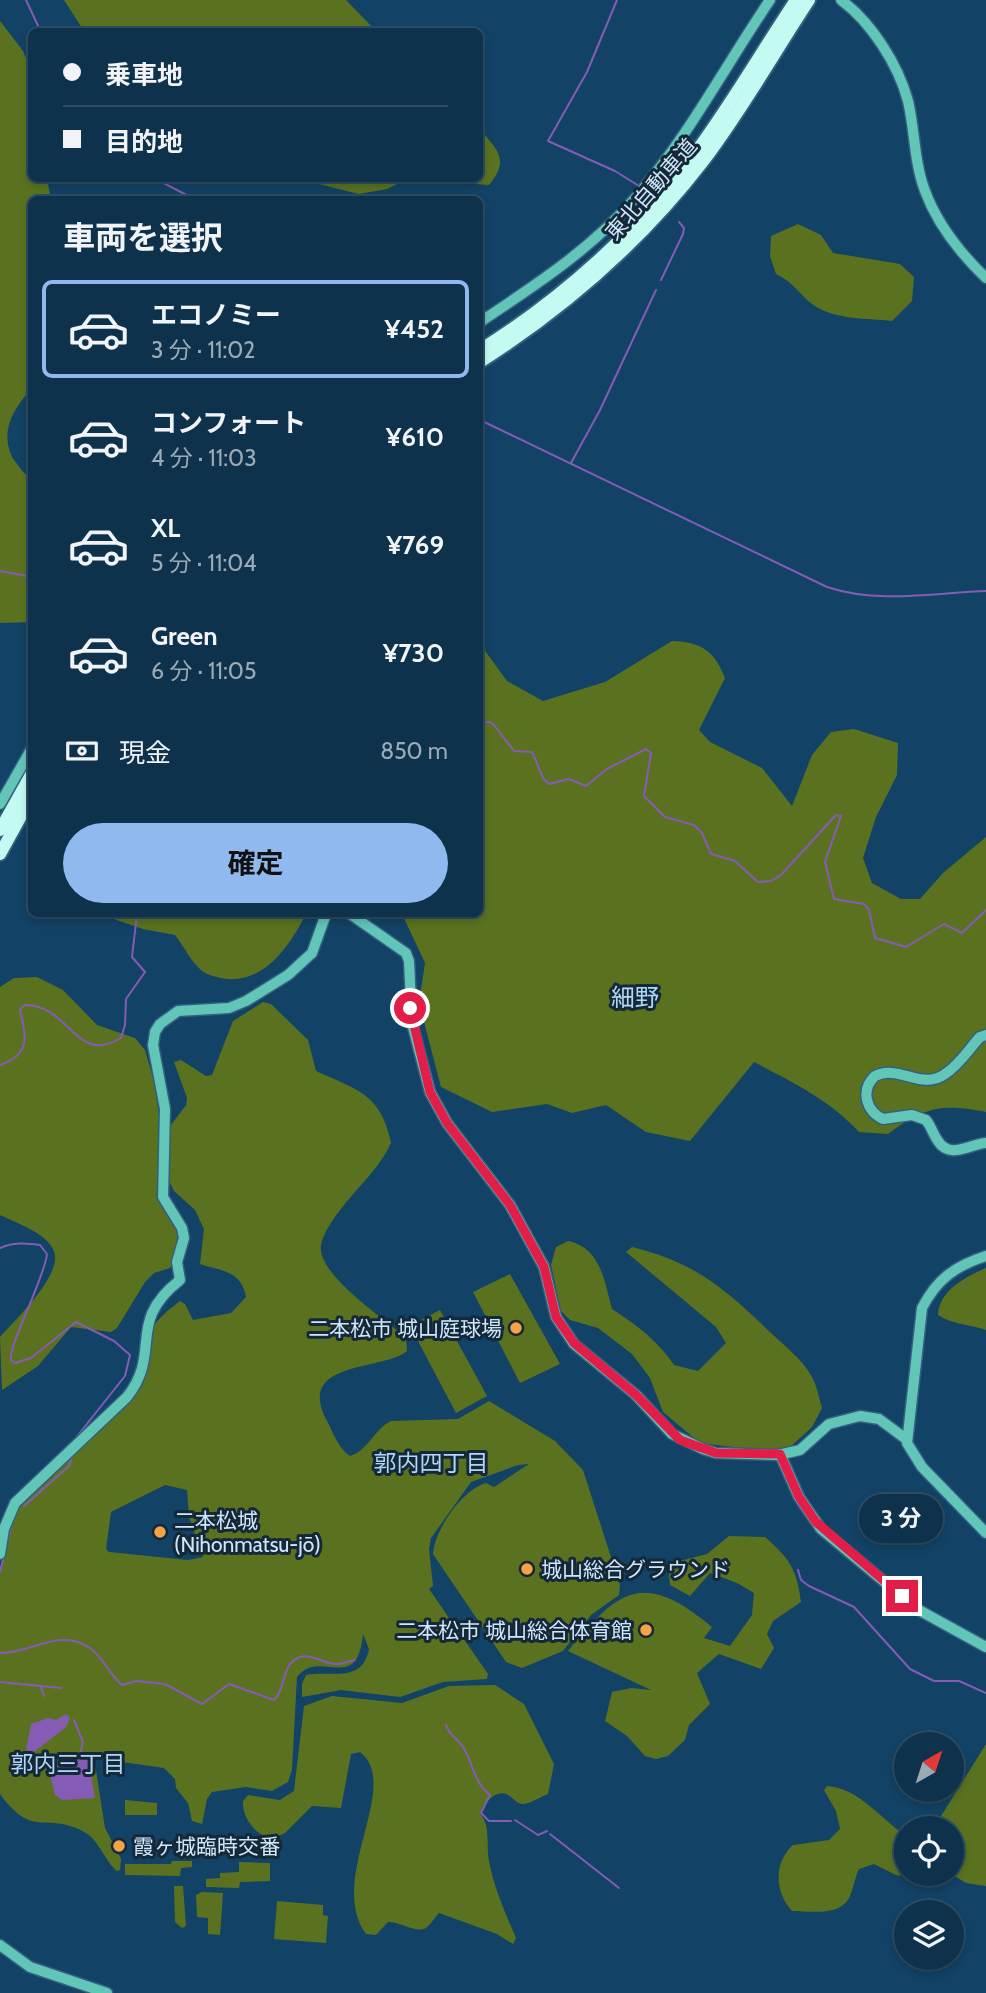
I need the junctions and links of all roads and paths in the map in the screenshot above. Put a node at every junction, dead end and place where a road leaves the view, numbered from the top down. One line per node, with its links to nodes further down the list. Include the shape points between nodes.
1 (770, 0): 6 (street, via 678,143 637,196 570,258)
2 (796, 0): 7 (highway, 東北自動車道, via 695,154 648,210 579,277)
3 (809, 0): 8 (highway, 東北自動車道, via 719,140 656,218 557,310)
4 (841, 0): 5 (street, via 861,15 892,63 908,103 925,192 961,254)
5 (986, 278)
6 (483, 320)
7 (483, 348)
8 (483, 360)
9 (28, 754): 12 (street)
10 (28, 781): 13 (highway)
11 (28, 803): 14 (highway)
12 (0, 804)
13 (0, 830)
14 (0, 854)
15 (325, 917): 23 (street, via 312,953 289,975 229,1008 178,1012 155,1032 153,1045 165,1109 163,1197 182,1228 177,1262 180,1280 149,1316 140,1381 15,1503)
16 (354, 917): 21 (street, via 406,953 412,1023 430,1092 447,1123 510,1205 544,1267 551,1304 563,1331 680,1440 716,1453)
17 (986, 1035): 18 (street, via 938,1078 920,1080 890,1071 875,1076 867,1101 870,1110 883,1119 912,1115 926,1120 939,1143 950,1150)
18 (986, 1143)
19 (986, 1256): 20 (street, via 949,1272 922,1308)
20 (906, 1440): 21 (street, via 879,1419 860,1416 829,1424 800,1450); 22 (street, via 922,1468)
21 (780, 1454): 24 (street, via 799,1497 821,1529 917,1609)
22 (986, 1533)
23 (0, 1554)
24 (986, 1647)
25 (0, 1945): 26 (street, via 30,1967)
26 (107, 1993)

